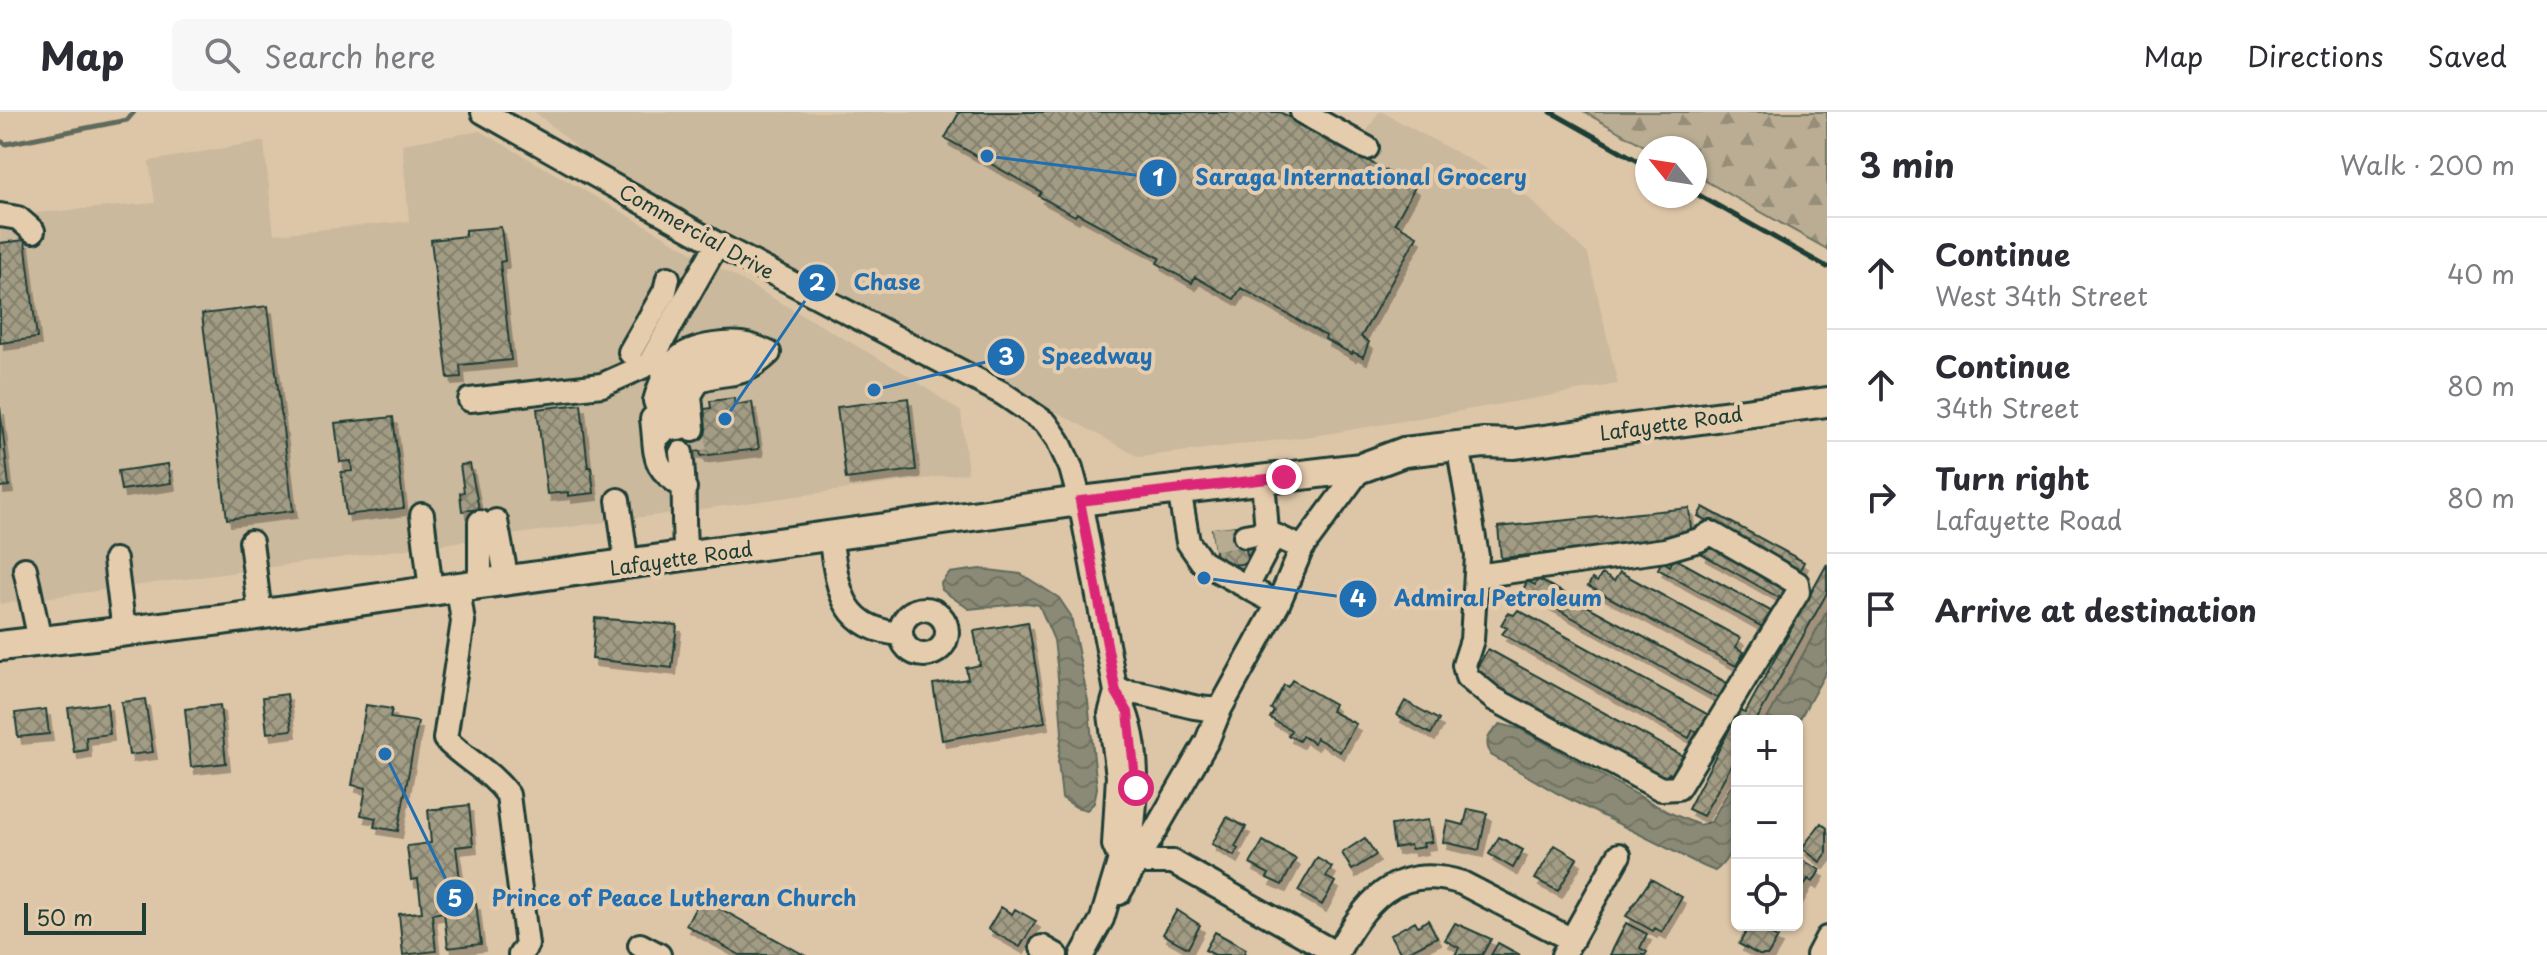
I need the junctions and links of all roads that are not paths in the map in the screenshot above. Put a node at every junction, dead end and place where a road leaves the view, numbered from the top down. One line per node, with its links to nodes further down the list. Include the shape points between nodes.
1 (483, 112): 6 (street, Commercial Drive)
2 (1302, 112): 3 (street)
3 (1367, 148)
4 (0, 215): 5 (street, via 18,218)
5 (33, 231)
6 (717, 244): 8 (street, via 649,364); 19 (street, Commercial Drive, via 1034,413 1058,440)
7 (668, 278): 8 (street)
8 (630, 363): 9 (street, via 602,385)
9 (470, 400)
10 (655, 401): 13 (street); 13 (street, via 658,465); 13 (street, via 664,376 687,351 740,342 764,354 697,364 684,372 674,394)
11 (1827, 402): 12 (main road, Lafayette Road)
12 (1515, 444): 14 (main road, Lafayette Road, via 1507,454); 15 (main road, Lafayette Road, via 1404,452)
13 (680, 453): 29 (street)
14 (1461, 462): 15 (main road, Lafayette Road, via 1402,471); 33 (street)
15 (1361, 468): 16 (main road, Lafayette Road); 28 (street)
16 (1263, 479): 17 (main road, Lafayette Road); 22 (street)
17 (1179, 489): 19 (main road, Lafayette Road); 27 (street)
18 (618, 500): 31 (street)
19 (1080, 501): 23 (main road, Lafayette Road); 42 (street, Commercial Drive)
20 (422, 515): 34 (street)
21 (488, 522): 34 (street)
22 (1267, 532): 24 (street); 28 (street); 35 (street, via 1268,547)
23 (830, 536): 29 (main road, Lafayette Road); 39 (street, via 846,609 885,633)
24 (1245, 536)
25 (1213, 539): 27 (street)
26 (251, 542): 37 (street)
27 (1188, 542): 35 (street, via 1202,562)
28 (1302, 548): 36 (street)
29 (686, 557): 31 (main road, Lafayette Road)
30 (115, 560): 38 (street)
31 (627, 565): 34 (main road, Lafayette Road)
32 (25, 569): 40 (street)
33 (1476, 576): 33 (street, via 1472,640 1464,665 1467,677 1494,699 1661,789 1678,788 1798,592 1797,583 1711,533 1665,550)
34 (469, 586): 37 (main road, Lafayette Road); 51 (street, via 445,739 495,777 508,795 527,945)
35 (1247, 587): 36 (street)
36 (1278, 604): 43 (street)
37 (260, 614): 38 (main road, Lafayette Road)
38 (124, 631): 40 (main road, Lafayette Road)
39 (901, 634)
40 (40, 641): 41 (main road, Lafayette Road)
41 (0, 646)
42 (1116, 692): 43 (street, via 1136,691); 46 (street, Commercial Drive, via 1110,714 1118,776 1114,845)
43 (1220, 709): 44 (street)
44 (1157, 829): 46 (street); 47 (street)
45 (1619, 855): 49 (street)
46 (1129, 861): 47 (street); 52 (street)
47 (1173, 862): 50 (street)
48 (1827, 938): 53 (street)
49 (1568, 948): 50 (street, via 1462,883 1425,878 1378,895 1357,917)
50 (1336, 954)
51 (520, 955)
52 (1082, 955)
53 (1818, 955)

